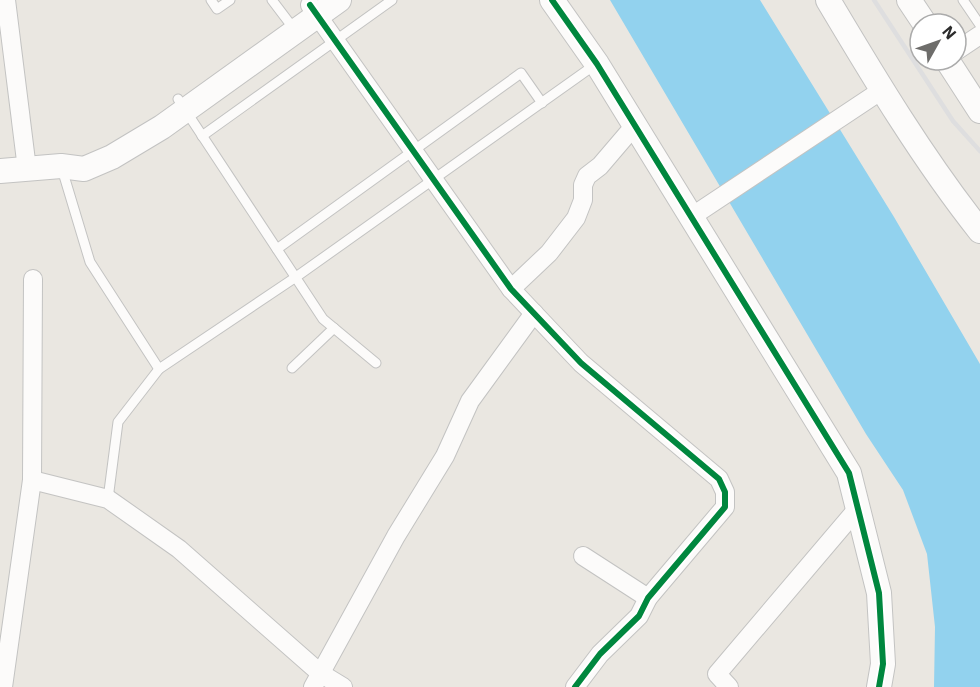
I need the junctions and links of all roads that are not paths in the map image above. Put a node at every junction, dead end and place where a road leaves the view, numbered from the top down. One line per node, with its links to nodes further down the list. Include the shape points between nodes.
1 (6, 0): 24 (street)
2 (211, 0): 3 (lane, via 218,9)
3 (230, 0)
4 (272, 0): 12 (lane)
5 (339, 0): 10 (street)
6 (392, 0): 13 (lane)
7 (552, 0): 14 (street)
8 (828, 0): 16 (street)
9 (963, 0): 11 (lane)
10 (315, 7): 12 (street); 13 (street)
11 (980, 25)
12 (291, 26): 18 (street)
13 (336, 40): 21 (lane); 22 (street)
14 (597, 64): 17 (lane); 20 (street)
15 (955, 72): 19 (street)
16 (882, 90): 26 (street); 27 (street)
17 (542, 103): 22 (lane, via 521,72); 25 (lane)
18 (182, 105): 21 (lane); 23 (street)
19 (980, 111)
20 (635, 125): 26 (street); 31 (street, via 587,176 576,218 549,253)
21 (202, 136): 28 (lane)
22 (413, 150): 25 (street); 28 (lane)
23 (61, 166): 24 (street); 36 (lane, via 90,262)
24 (13, 170)
25 (434, 179): 29 (lane); 31 (street)
26 (691, 217): 39 (street, via 849,473)
27 (980, 231)
28 (277, 249): 29 (lane)
29 (296, 278): 33 (lane, via 323,319); 36 (lane)
30 (33, 279): 37 (street)
31 (511, 289): 32 (street)
32 (534, 313): 41 (street, via 582,363 719,479 725,492 725,507); 42 (street, via 470,401 445,456)
33 (334, 328): 34 (lane); 35 (lane)
34 (376, 363)
35 (292, 368)
36 (159, 369): 38 (lane, via 118,422)
37 (32, 480): 38 (street); 43 (street)
38 (108, 499): 42 (street, via 179,549)
39 (858, 508): 46 (street, via 717,674); 47 (street, via 879,593 883,664)
40 (583, 556): 41 (street)
41 (648, 598): 45 (street, via 639,616 600,654)
42 (316, 680): 44 (street)
43 (3, 687)
44 (343, 687)
45 (575, 687)
46 (729, 687)
47 (879, 687)

